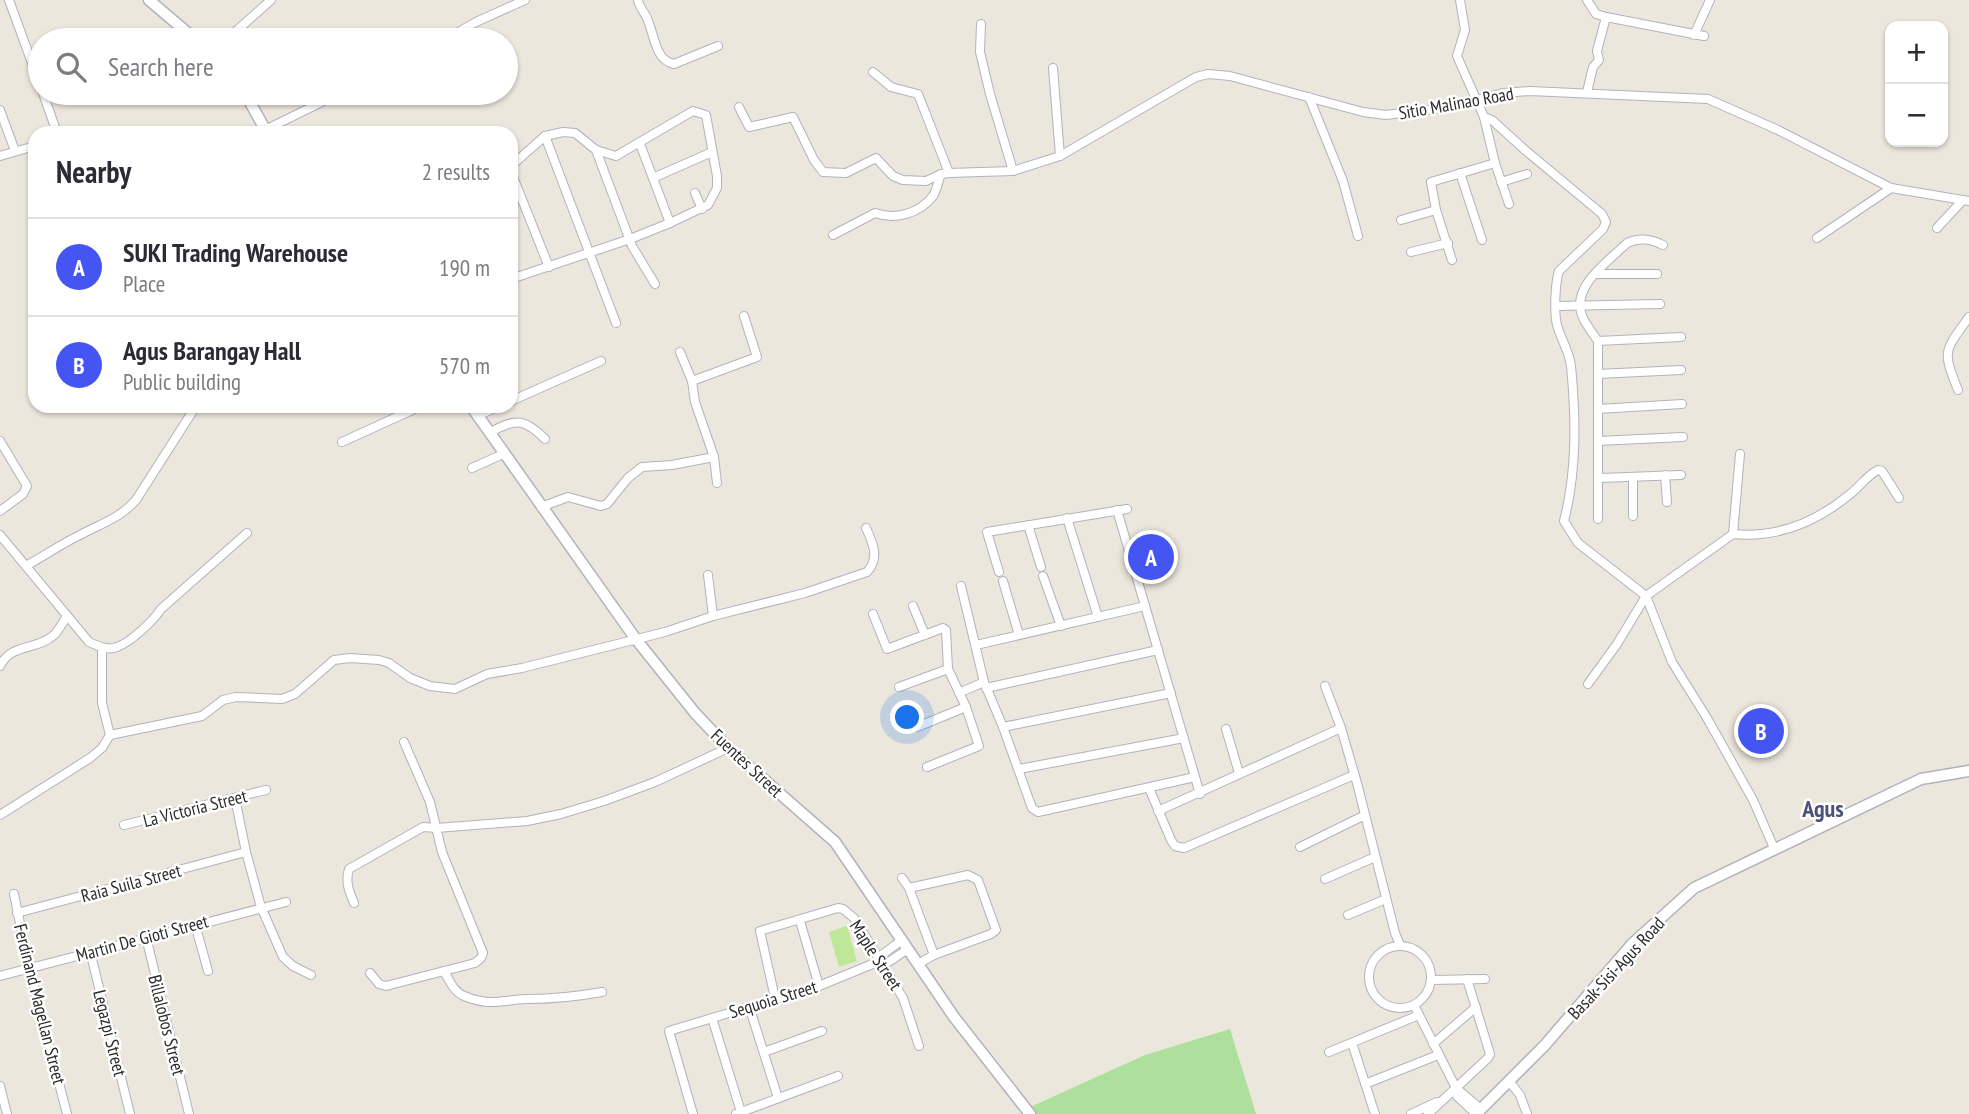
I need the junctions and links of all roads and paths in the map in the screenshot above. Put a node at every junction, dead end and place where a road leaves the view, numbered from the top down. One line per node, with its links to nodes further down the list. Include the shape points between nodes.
1 (9, 0): 17 (street)
2 (149, 0): 11 (street)
3 (271, 0): 12 (street)
4 (525, 0): 13 (street)
5 (638, 0): 16 (street, via 664,60 674,64)
6 (1460, 0): 22 (street, via 1465,30 1457,57)
7 (1587, 0): 9 (street, via 1596,14)
8 (1710, 0): 14 (street)
9 (1606, 18): 14 (street); 20 (street, via 1599,60)
10 (981, 24): 42 (street, via 980,52)
11 (182, 28)
12 (240, 28)
13 (465, 28)
14 (1694, 34): 15 (street)
15 (1704, 36)
16 (718, 46)
17 (28, 52)
18 (1053, 68): 39 (street)
19 (873, 72): 44 (street, via 891,88 918,94)
20 (1587, 92): 22 (street, Sitio Malinao Road, via 1503,93); 48 (street, Sitio Malinao Road, via 1708,99)
21 (1309, 97): 22 (street, Sitio Malinao Road, via 1386,115); 39 (street, Sitio Malinao Road, via 1230,76 1196,77); 59 (street, via 1343,181)
22 (1477, 101): 28 (street)
23 (47, 105): 29 (street)
24 (251, 105): 30 (street)
25 (317, 105): 31 (street)
26 (738, 107): 44 (street, Sitio Malinao Road, via 749,127 793,117 823,172 846,173 876,158 903,180 926,181)
27 (0, 110): 36 (street)
28 (1484, 117): 41 (street); 75 (street, via 1606,222 1559,271)
29 (55, 126)
30 (263, 126)
31 (277, 126)
32 (545, 136): 35 (street, via 575,133); 40 (street); 66 (street)
33 (640, 144): 35 (street, via 616,156); 37 (street, via 699,111 706,115); 46 (street)
34 (28, 148): 36 (street)
35 (596, 150): 61 (street)
36 (15, 152): 38 (street)
37 (712, 152): 46 (street); 53 (street, via 718,188)
38 (0, 156)
39 (1060, 156): 42 (street, Sitio Malinao Road)
40 (518, 160)
41 (1495, 163): 43 (street); 47 (street)
42 (1013, 171): 44 (street, Sitio Malinao Road)
43 (1460, 173): 54 (street, via 1431,182); 62 (street)
44 (945, 174): 58 (street, via 934,195 918,209 893,217 874,213)
45 (1527, 174): 47 (street)
46 (653, 178): 56 (street)
47 (1501, 182): 52 (street)
48 (1891, 188): 51 (street, Sitio Malinao Road); 60 (street)
49 (518, 190): 68 (street)
50 (695, 194): 53 (street)
51 (1966, 200): 57 (street)
52 (1509, 204)
53 (702, 209): 56 (street)
54 (1436, 210): 55 (street); 63 (street)
55 (1401, 220)
56 (670, 223): 61 (street)
57 (1937, 228)
58 (833, 235)
59 (1359, 236)
60 (1817, 238)
61 (629, 239): 66 (street); 72 (street)
62 (1482, 240)
63 (1448, 243): 65 (street); 67 (street)
64 (1662, 245): 69 (street, via 1650,239 1627,243)
65 (1411, 252)
66 (588, 253): 68 (street); 78 (street)
67 (1452, 260)
68 (549, 267): 71 (street)
69 (1595, 274): 70 (street); 74 (street, via 1582,289)
70 (1657, 274)
71 (518, 277)
72 (655, 284)
73 (1660, 304): 74 (street)
74 (1579, 305): 75 (street); 80 (street)
75 (1557, 306): 127 (street, via 1557,324 1571,363 1575,459 1564,521 1578,542)
76 (744, 316): 85 (street, via 757,357)
77 (1969, 317): 86 (street, via 1950,344 1946,359)
78 (615, 323)
79 (1681, 337): 80 (street)
80 (1598, 341): 84 (street)
81 (680, 352): 85 (street)
82 (601, 361): 87 (street)
83 (1681, 370): 84 (street)
84 (1598, 374): 89 (street)
85 (692, 380): 101 (street)
86 (1958, 390)
87 (518, 398)
88 (1682, 404): 89 (street)
89 (1598, 409): 97 (street)
90 (192, 413): 122 (street, via 127,510)
91 (406, 413): 98 (street)
92 (475, 413): 93 (street, Fuentes Street)
93 (489, 433): 95 (street, via 518,421 532,426); 99 (street, Fuentes Street)
94 (1683, 437): 97 (street)
95 (545, 439)
96 (0, 441): 113 (street, via 27,486 23,495)
97 (1598, 441): 106 (street)
98 (342, 443)
99 (503, 454): 102 (street); 110 (street, Fuentes Street)
100 (1741, 454): 120 (street)
101 (714, 457): 107 (street); 110 (street, via 642,467 601,506 568,497)
102 (472, 468)
103 (1665, 475): 104 (street); 105 (street); 109 (street)
104 (1681, 475)
105 (1633, 477): 106 (street); 114 (street)
106 (1600, 478): 116 (street)
107 (717, 483)
108 (1899, 498): 120 (street, via 1878,470 1841,501 1790,530)
109 (1667, 502)
110 (541, 507): 137 (street, Fuentes Street)
111 (1127, 509): 112 (street)
112 (1117, 510): 115 (street); 129 (street)
113 (0, 511)
114 (1633, 516)
115 (1067, 518): 117 (street); 133 (street)
116 (1598, 519)
117 (1028, 525): 123 (street, via 986,532); 134 (street)
118 (866, 528): 132 (street, via 876,554 867,572)
119 (247, 533): 139 (street, via 153,620 116,648)
120 (1733, 534): 127 (street)
121 (0, 536): 122 (street)
122 (26, 566): 131 (street)
123 (999, 572)
124 (708, 575): 132 (street)
125 (1003, 581): 136 (street)
126 (961, 586): 138 (street)
127 (1646, 596): 143 (street); 174 (street, via 1672,662 1753,800)
128 (913, 606): 135 (street)
129 (1145, 606): 133 (street); 140 (street)
130 (873, 614): 135 (street, via 887,649)
131 (67, 615): 139 (street, via 89,642); 141 (street, via 55,634 10,652)
132 (713, 616): 137 (street)
133 (1098, 617): 134 (street)
134 (1061, 626): 136 (street)
135 (925, 635): 142 (street, via 946,630)
136 (1019, 635): 138 (street)
137 (635, 638): 154 (street, via 487,674 455,689 430,686 379,660 334,660 295,694 282,699 236,697 223,700 202,716); 157 (street, Fuentes Street)
138 (976, 645): 144 (street)
139 (103, 648): 154 (street, via 102,703)
140 (1158, 650): 144 (street); 148 (street)
141 (0, 666)
142 (948, 669): 146 (street); 147 (street)
143 (1588, 684)
144 (985, 685): 147 (street); 151 (street)
145 (1325, 686): 152 (street)
146 (899, 687)
147 (959, 693): 149 (street)
148 (1171, 694): 151 (street); 155 (street)
149 (966, 707): 150 (street); 158 (street, via 979,746)
150 (917, 727)
151 (1003, 727): 159 (street)
152 (1341, 728): 161 (street); 162 (street)
153 (1226, 729): 161 (street)
154 (110, 735): 169 (street, via 90,758)
155 (1184, 738): 159 (street); 163 (street)
156 (404, 742): 172 (street)
157 (728, 748): 172 (street, via 655,782 561,814); 190 (street, Fuentes Street, via 835,842)
158 (928, 768)
159 (1018, 769): 164 (street, via 1029,803 1038,812)
160 (1969, 771): 174 (street, Basak-Sisi-Agus Road, via 1921,779)
161 (1239, 773): 166 (street)
162 (1354, 775): 168 (street, via 1184,848 1175,846); 170 (street)
163 (1195, 777): 164 (street); 166 (street)
164 (1149, 788): 168 (street)
165 (266, 790): 167 (street, La Victoria Street)
166 (1200, 794): 168 (street)
167 (235, 798): 171 (street, La Victoria Street); 175 (street)
168 (1158, 811)
169 (0, 814)
170 (1365, 816): 173 (street); 176 (street)
171 (124, 825)
172 (437, 828): 183 (street, via 416,829 352,866 346,877); 198 (street, via 442,852 483,953 475,963)
173 (1300, 847)
174 (1773, 848): 221 (street, Basak-Sisi-Agus Road, via 1694,888 1632,944)
175 (246, 852): 184 (street); 185 (street, Raia Suila Street)
176 (1376, 857): 178 (street); 181 (street)
177 (902, 878): 179 (street)
178 (1325, 879)
179 (909, 888): 193 (street); 193 (street, via 973,876 995,923 991,934)
180 (14, 894): 185 (street, Ferdinand Magellan Street)
181 (1386, 899): 186 (street); 191 (street)
182 (286, 902): 184 (street, Martin De Gioti Street)
183 (354, 903)
184 (261, 907): 188 (street, Martin De Gioti Street); 200 (street, via 283,957)
185 (17, 914): 196 (street, Ferdinand Magellan Street)
186 (1348, 915)
187 (800, 921): 194 (street, Maple Street, via 843,909 855,918); 205 (street); 207 (street, via 760,931)
188 (195, 924): 189 (street, Martin De Gioti Street); 197 (street)
189 (146, 937): 192 (street, Martin De Gioti Street); 232 (street, Billalobos Street)
190 (905, 945): 194 (street, Sequoia Street); 195 (street, Fuentes Street)
191 (1400, 945): 204 (street, via 1424,956); 208 (street, via 1386,948 1375,958 1369,972 1370,987 1378,1000 1391,1007)
192 (90, 951): 196 (street, Martin De Gioti Street); 231 (street, Legazpi Street)
193 (934, 955): 195 (street)
194 (880, 962): 205 (street, Sequoia Street); 216 (street, Maple Street, via 903,998)
195 (918, 964): 234 (street, Fuentes Street)
196 (29, 967): 201 (street, Martin De Gioti Street); 230 (street, Ferdinand Magellan Street)
197 (208, 971)
198 (444, 971): 199 (street, via 386,986); 206 (street, via 456,991 493,1004)
199 (370, 973)
200 (311, 975)
201 (0, 976)
202 (1467, 979): 203 (street); 204 (street); 210 (street)
203 (1485, 979)
204 (1432, 980): 208 (street, via 1426,995)
205 (819, 986): 207 (street, Sequoia Street)
206 (602, 992)
207 (775, 998): 209 (street, Sequoia Street)
208 (1414, 1005): 211 (street)
209 (749, 1006): 212 (street, Sequoia Street); 217 (street)
210 (1476, 1007): 215 (street); 224 (street, via 1490,1054)
211 (1419, 1015): 214 (street); 215 (street)
212 (712, 1018): 228 (street); 233 (street, Sequoia Street, via 669,1031)
213 (822, 1031): 217 (street)
214 (1352, 1043): 218 (street); 222 (street)
215 (1433, 1044): 219 (street)
216 (919, 1046)
217 (764, 1052): 225 (street)
218 (1329, 1052)
219 (1438, 1055): 222 (street); 224 (street)
220 (838, 1076): 225 (street)
221 (1509, 1081): 227 (street, Basak-Sisi-Agus Road); 238 (street)
222 (1366, 1084): 235 (street)
223 (0, 1086): 229 (street)
224 (1456, 1088): 226 (street); 227 (street, via 1457,1096)
225 (778, 1098): 228 (street)
226 (1442, 1100): 236 (street); 237 (street)
227 (1478, 1111)
228 (738, 1113)
229 (7, 1114)
230 (67, 1114)
231 (130, 1114)
232 (189, 1114)
233 (693, 1114)
234 (1030, 1114)
235 (1375, 1114)
236 (1411, 1114)
237 (1428, 1114)
238 (1527, 1114)

